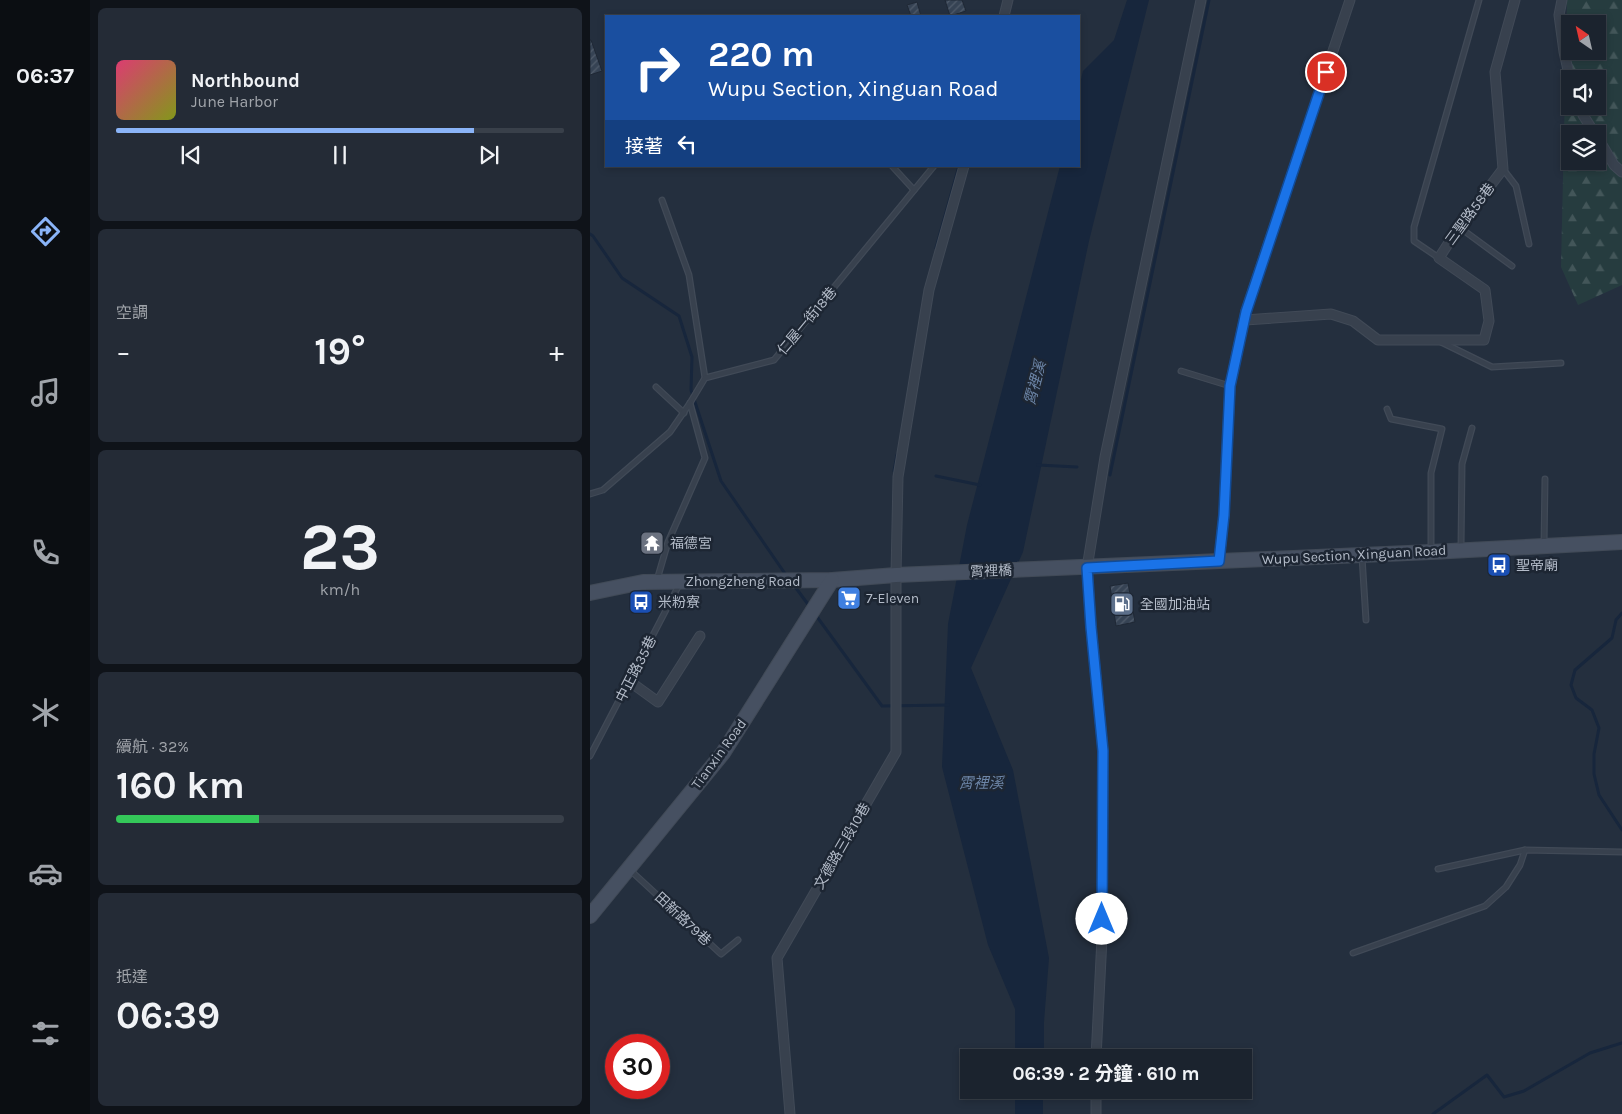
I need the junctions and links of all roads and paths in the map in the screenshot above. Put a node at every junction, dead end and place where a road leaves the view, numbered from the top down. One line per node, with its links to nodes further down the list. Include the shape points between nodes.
1 (1008, 0): 7 (street)
2 (1202, 0): 40 (street, via 1105,457)
3 (1350, 0): 21 (street)
4 (1479, 0): 19 (lane, via 1414,228 1414,241)
5 (1515, 0): 13 (street, 三聖路58巷, via 1495,72)
6 (1562, 0): 8 (street, via 1559,15)
7 (1004, 15)
8 (1568, 70)
9 (1606, 152): 14 (street)
10 (893, 167): 15 (lane)
11 (933, 167): 15 (lane, 仁屋一街18巷)
12 (964, 167): 41 (street, 文德路三段10巷, via 929,290 898,477)
13 (1503, 169): 17 (street, 三聖路58巷); 18 (lane, via 1516,186)
14 (1622, 172)
15 (914, 190): 25 (lane, 仁屋一街18巷, via 774,360)
16 (662, 200): 25 (lane, via 689,275)
17 (1459, 227): 19 (street, 三聖路58巷); 20 (lane)
18 (1529, 244)
19 (1439, 258): 22 (street, 三聖路58巷, via 1485,290 1489,321 1484,340)
20 (1512, 266)
21 (1245, 320): 22 (street, 三聖路58巷, via 1332,314 1353,321 1378,340); 26 (street)
22 (1436, 340): 23 (lane, via 1492,367)
23 (1561, 363)
24 (1181, 371): 26 (lane)
25 (705, 378): 28 (lane)
26 (1230, 386): 39 (street)
27 (656, 387): 30 (lane)
28 (690, 403): 30 (lane); 44 (lane, via 705,458 668,542)
29 (1387, 409): 37 (lane, via 1391,419 1442,428 1430,473)
30 (684, 413): 33 (lane, via 670,432 603,490)
31 (1472, 428): 36 (lane, via 1462,464)
32 (1546, 479): 35 (lane)
33 (590, 494)
34 (1622, 542): 35 (main road, Wupu Section, Xinguan Road)
35 (1544, 546): 36 (main road, Wupu Section, Xinguan Road)
36 (1461, 550): 37 (main road, Wupu Section, Xinguan Road)
37 (1431, 552): 38 (main road, Wupu Section, Xinguan Road)
38 (1362, 555): 39 (main road, Wupu Section, Xinguan Road); 46 (lane)
39 (1219, 561): 40 (main road, Wupu Section, Xinguan Road)
40 (1087, 568): 41 (main road, 霄裡橋); 57 (street, via 1103,751 1102,938)
41 (896, 575): 42 (main road, Zhongzheng Road); 59 (street, 文德路三段10巷, via 896,752 777,958)
42 (832, 580): 43 (main road, Zhongzheng Road); 52 (main road, Tianxin Road, via 723,753)
43 (681, 581): 44 (main road, Zhongzheng Road); 48 (lane, 中正路35巷)
44 (656, 582): 45 (main road, Zhongzheng Road)
45 (590, 593)
46 (1366, 620)
47 (700, 636): 48 (street, via 658,702)
48 (629, 681): 49 (lane, 中正路35巷)
49 (590, 756)
50 (1524, 850): 51 (lane); 53 (lane); 56 (lane, via 1520,865 1506,888 1484,906)
51 (1622, 852)
52 (628, 869): 54 (main road, Tianxin Road); 55 (lane, 田新路79巷, via 721,954)
53 (1438, 869)
54 (590, 916)
55 (738, 940)
56 (1353, 953)
57 (1096, 1049)
58 (1096, 1099): 60 (street)
59 (790, 1114)
60 (1096, 1114)

